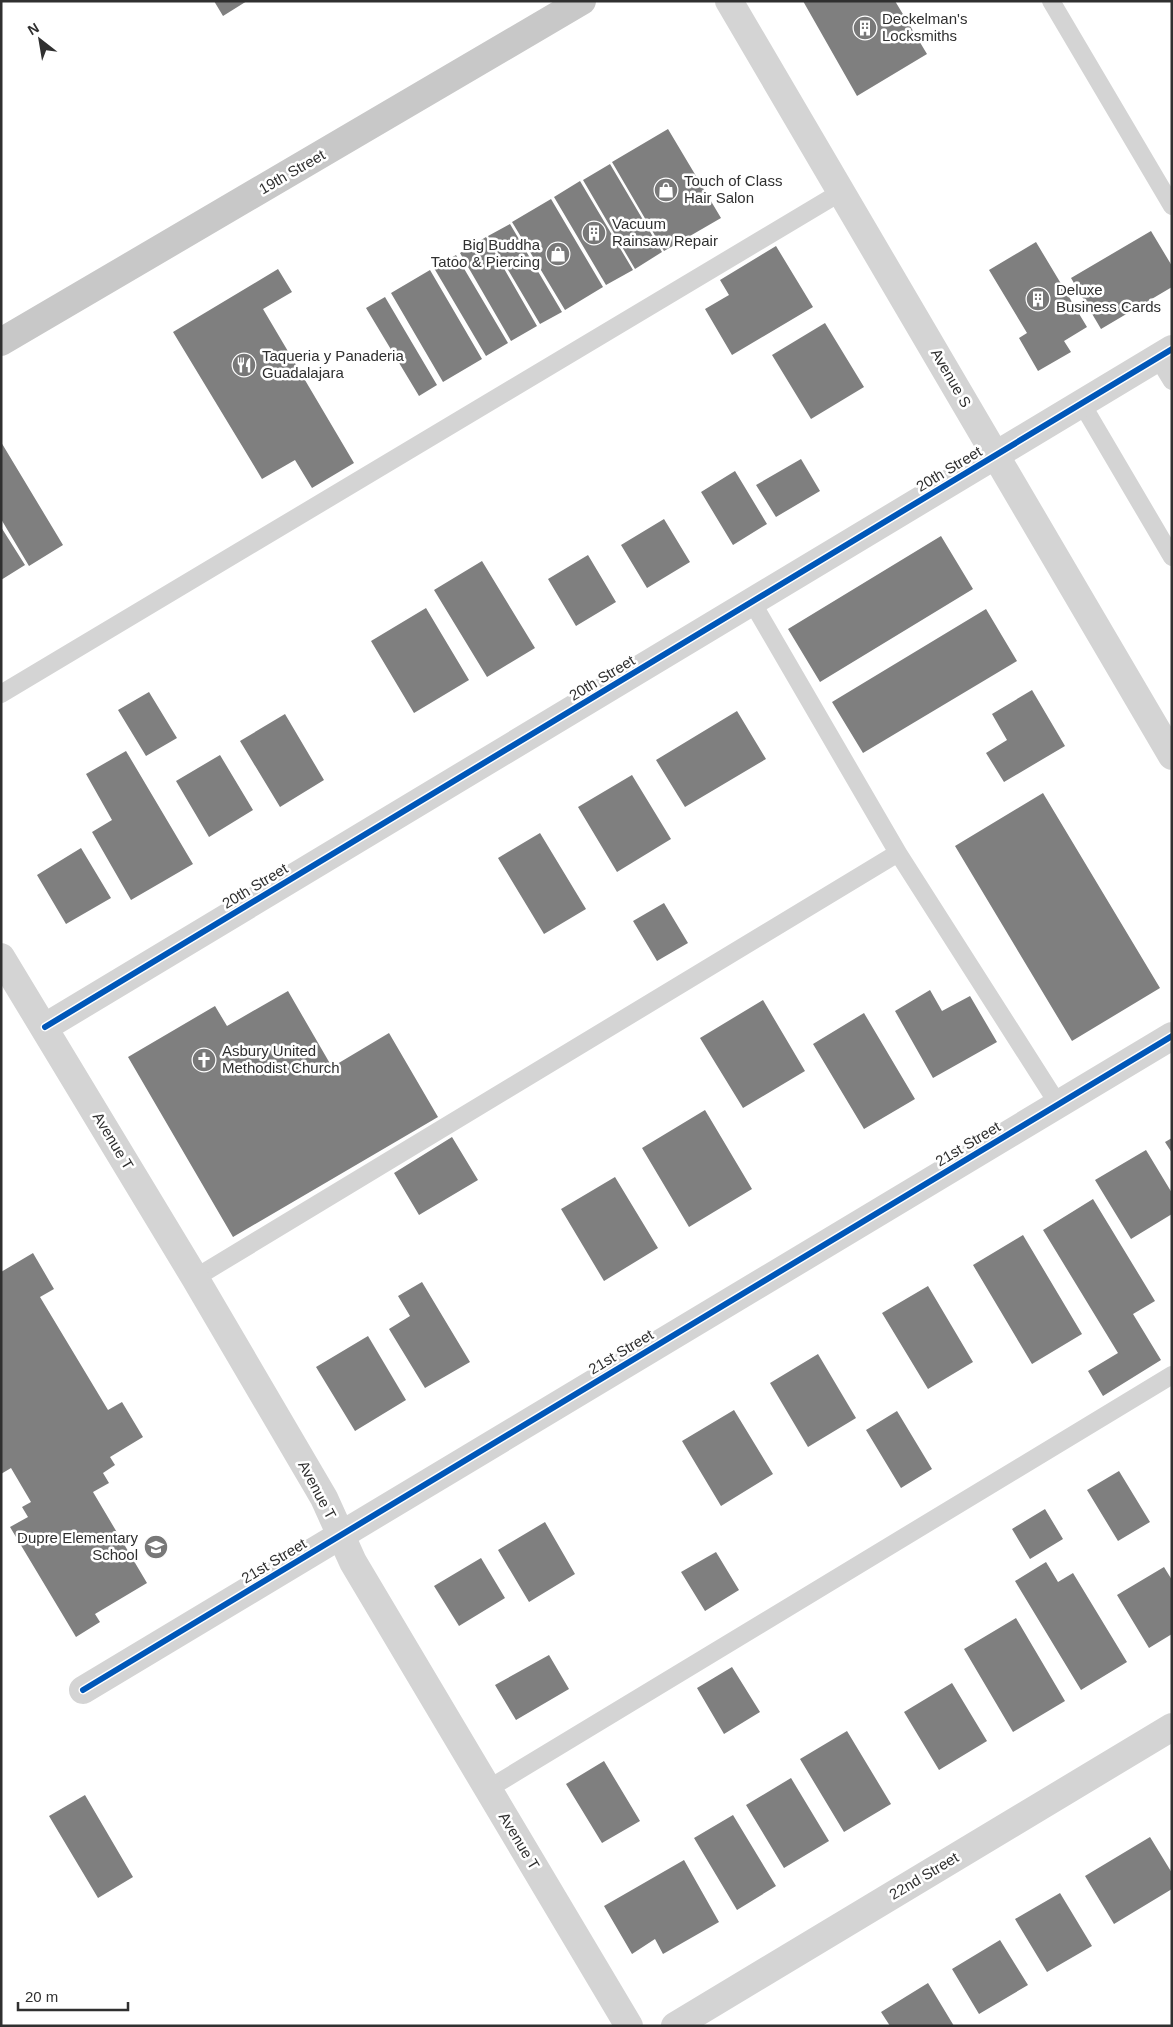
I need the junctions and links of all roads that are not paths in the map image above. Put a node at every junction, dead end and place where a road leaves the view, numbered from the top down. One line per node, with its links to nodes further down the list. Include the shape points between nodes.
1 (582, 1): 6 (main road, 19th Street)
2 (729, 1): 4 (street, Avenue S)
3 (1052, 1): 5 (lane)
4 (842, 192): 10 (street, Avenue S); 13 (lane)
5 (1172, 206)
6 (3, 337)
7 (1165, 354): 8 (lane); 9 (street, 20th Street)
8 (1172, 381)
9 (1082, 404): 10 (street, 20th Street); 11 (lane)
10 (996, 455): 12 (street, 20th Street); 14 (street, Avenue S)
11 (1172, 557)
12 (752, 602): 15 (lane); 17 (street, 20th Street)
13 (1, 694)
14 (1172, 756)
15 (898, 853): 19 (lane); 20 (lane)
16 (1, 957): 17 (street, Avenue T)
17 (45, 1028): 20 (street, Avenue T)
18 (1172, 1036): 19 (street, 21st Street)
19 (1058, 1104): 22 (street, 21st Street)
20 (195, 1278): 22 (street, Avenue T, via 324,1498)
21 (1172, 1375): 25 (lane)
22 (340, 1536): 23 (street, 21st Street); 25 (street, Avenue T)
23 (83, 1690)
24 (1172, 1727): 27 (street, 22nd Street)
25 (488, 1789): 26 (street, Avenue T)
26 (629, 2026)
27 (675, 2026)

